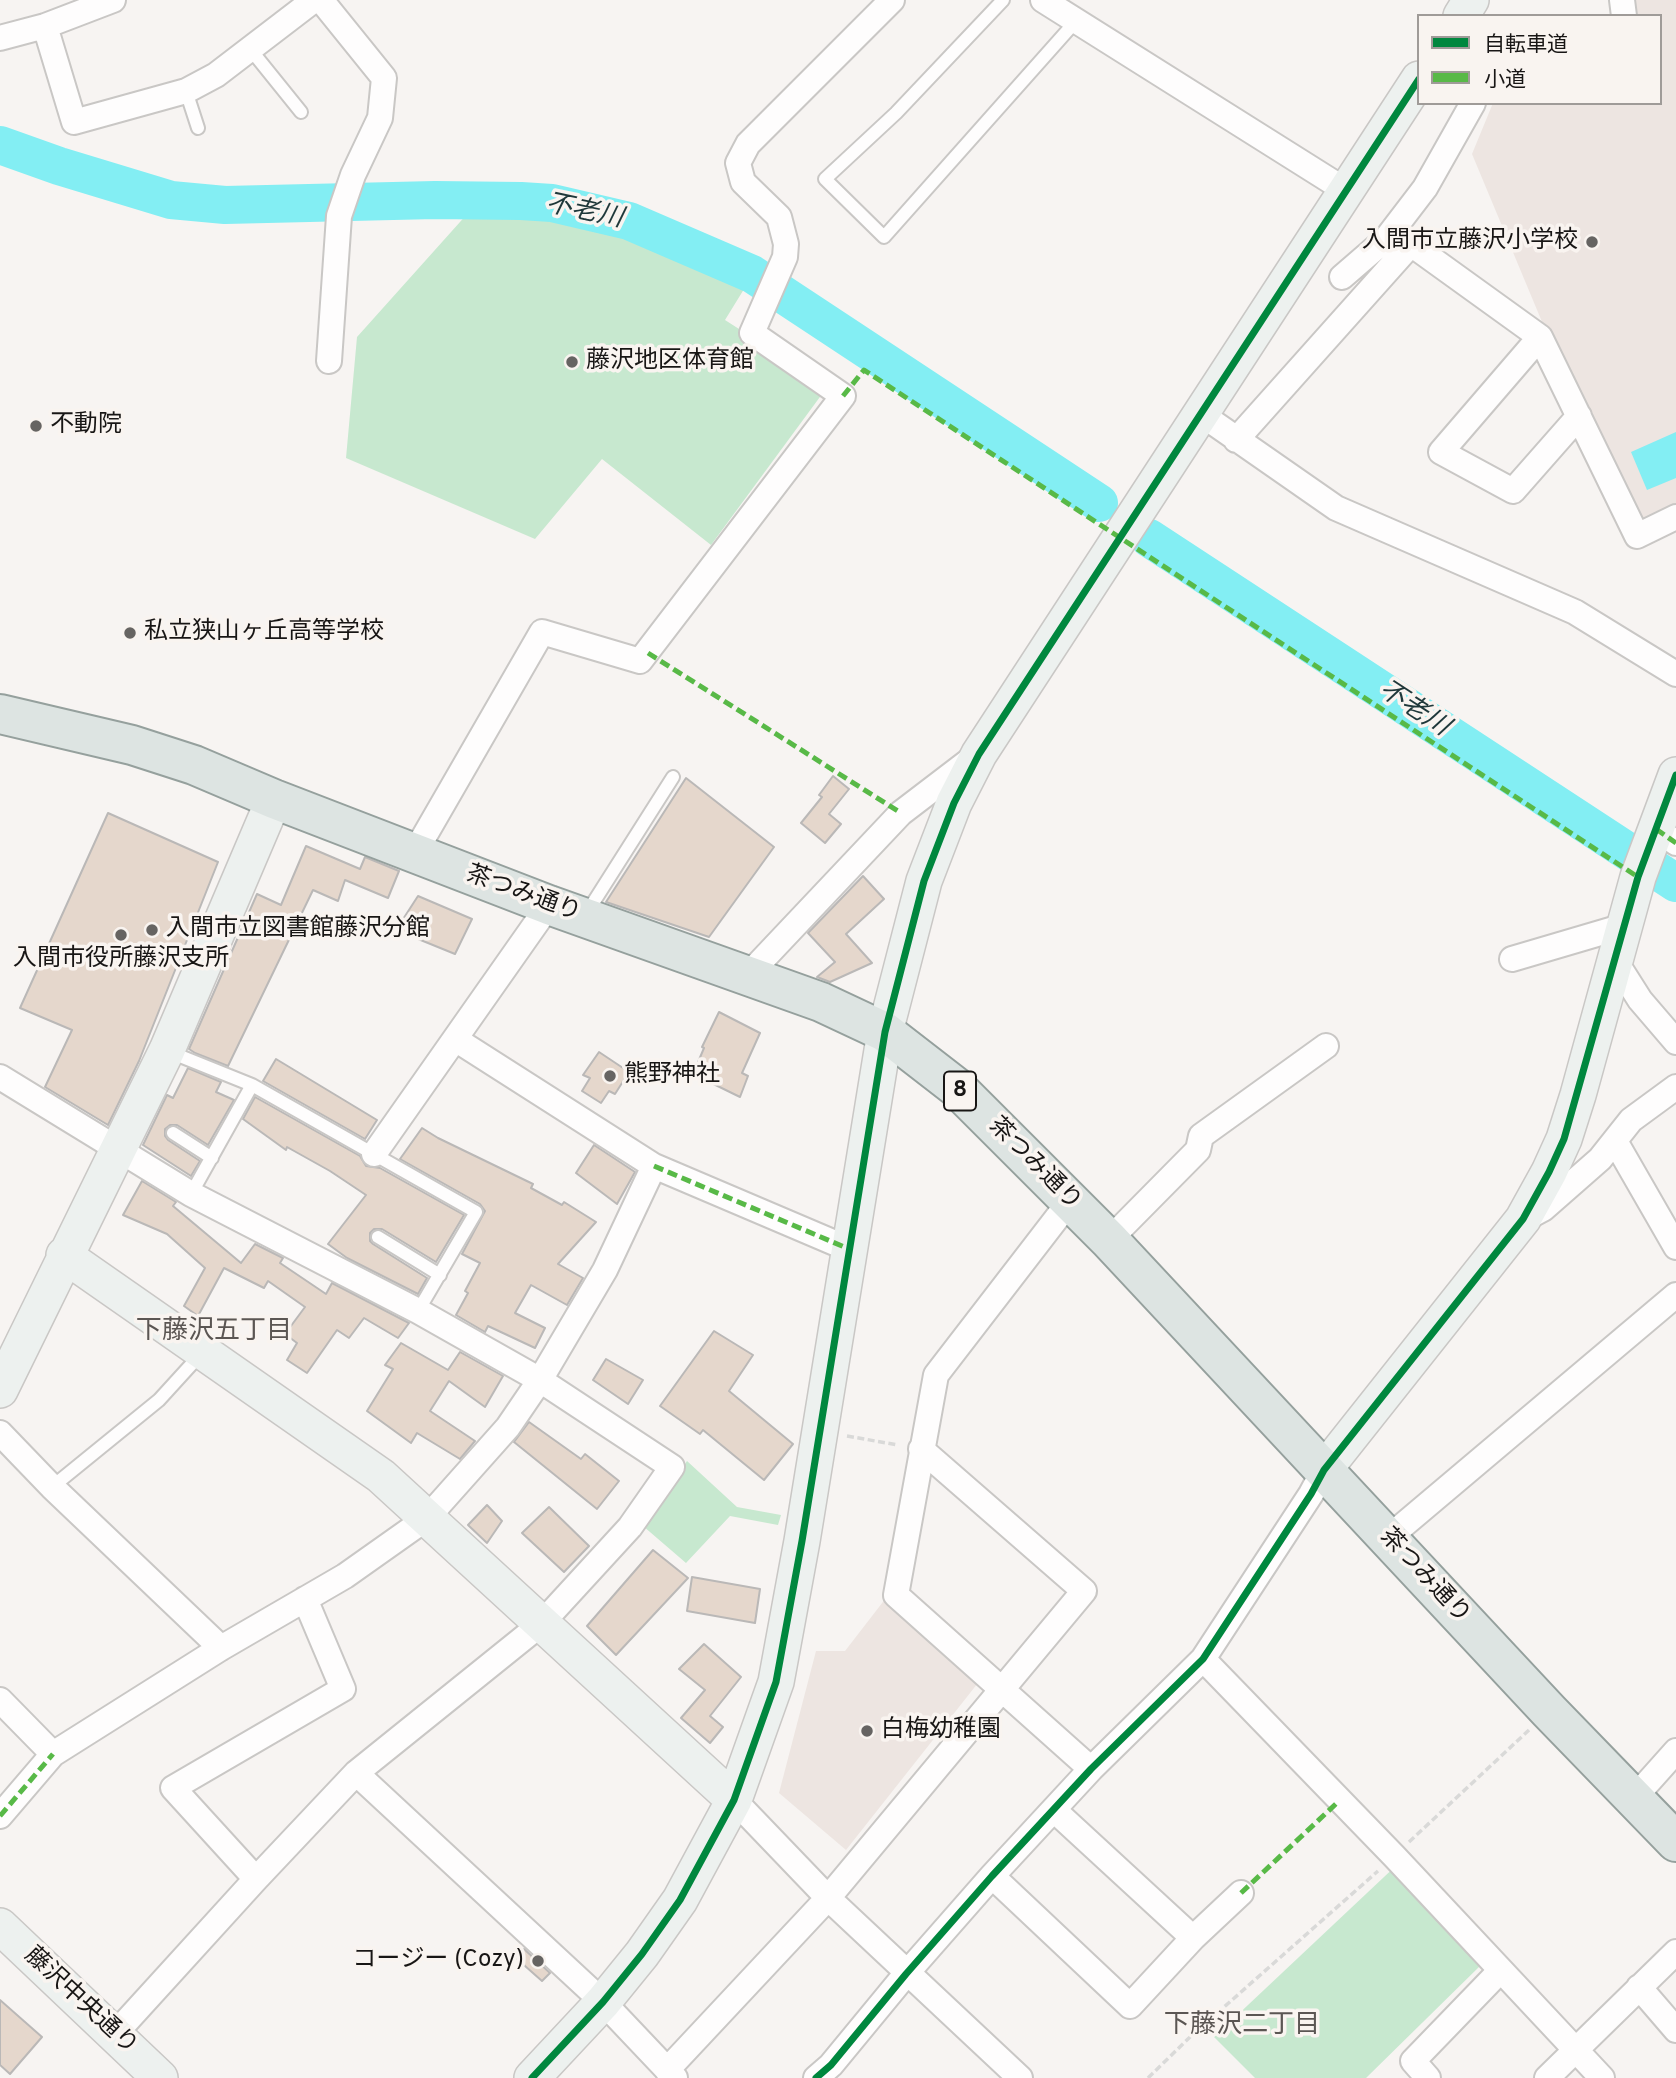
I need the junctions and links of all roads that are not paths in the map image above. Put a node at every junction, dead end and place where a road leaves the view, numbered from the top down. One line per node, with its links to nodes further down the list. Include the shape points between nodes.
1 (114, 0): 8 (street)
2 (314, 0): 10 (street)
3 (321, 0): 19 (street, via 384,78 380,118 340,216)
4 (892, 0): 31 (street, via 748,144 738,163 743,182 779,217 786,244 785,257 752,333 843,396 640,661 542,632)
5 (1003, 0): 7 (lane, via 896,113 825,178 884,237)
6 (1043, 0): 7 (street)
7 (1076, 21): 16 (street)
8 (45, 26): 9 (street); 12 (street, via 74,122)
9 (0, 38)
10 (251, 50): 12 (street); 14 (lane)
11 (1417, 82): 16 (street)
12 (186, 91): 15 (lane)
13 (1472, 105): 17 (street, via 1425,187 1386,239)
14 (301, 112)
15 (198, 128)
16 (1345, 190): 20 (street)
17 (1342, 277)
18 (1540, 337): 21 (street); 21 (street, via 1441,452 1513,491); 22 (street, via 1411,244)
19 (329, 361)
20 (1201, 414): 22 (street); 26 (street)
21 (1579, 416): 23 (street, via 1637,536)
22 (1236, 440): 24 (street, via 1336,508 1575,612)
23 (1676, 517)
24 (1676, 674)
25 (0, 714): 29 (main road, 茶つみ通り / 8, via 132,745)
26 (979, 754): 37 (street, via 901,813); 38 (street, via 954,803 925,881)
27 (1676, 775): 30 (street)
28 (673, 778): 33 (lane)
29 (274, 799): 31 (main road, 茶つみ通り / 8); 42 (street)
30 (1666, 836): 34 (street, via 1638,877)
31 (414, 853): 32 (main road, 茶つみ通り / 8)
32 (548, 905): 33 (main road, 茶つみ通り / 8); 39 (street)
33 (584, 917): 37 (main road, 茶つみ通り / 8)
34 (1624, 926): 35 (street); 36 (street)
35 (1512, 959)
36 (1614, 959): 40 (street, via 1640,1000); 54 (street, via 1564,1139)
37 (748, 975): 38 (main road, 茶つみ通り / 8)
38 (885, 1032): 53 (main road, 茶つみ通り / 8, via 956,1087); 58 (street)
39 (455, 1039): 49 (street); 51 (street)
40 (1676, 1042)
41 (1326, 1046): 56 (street, via 1201,1136 1198,1150)
42 (167, 1050): 44 (lane); 48 (street)
43 (0, 1077): 48 (street)
44 (252, 1085): 49 (lane); 50 (lane)
45 (1676, 1087): 47 (street, via 1631,1120)
46 (173, 1133): 50 (lane)
47 (1615, 1141): 54 (street, via 1543,1209); 57 (street)
48 (118, 1149): 52 (street); 59 (street)
49 (374, 1154): 60 (lane, via 476,1212)
50 (212, 1158): 52 (lane)
51 (654, 1166): 58 (street); 64 (street, via 605,1270)
52 (191, 1194): 62 (street)
53 (1070, 1201): 56 (main road, 茶つみ通り / 8); 67 (street, via 936,1375)
54 (1523, 1219): 68 (street)
55 (378, 1237): 60 (lane)
56 (1109, 1240): 68 (main road, 茶つみ通り / 8)
57 (1676, 1247)
58 (849, 1249): 83 (street, via 775,1682)
59 (64, 1255): 63 (street); 65 (street)
60 (440, 1275): 62 (lane)
61 (1676, 1295): 71 (street)
62 (418, 1311): 64 (street)
63 (203, 1352): 69 (lane, via 159,1400); 70 (street, via 381,1476)
64 (540, 1380): 70 (street, via 509,1427); 73 (street, via 672,1467 630,1527)
65 (0, 1390)
66 (0, 1433): 69 (street)
67 (921, 1449): 76 (street, via 896,1595); 76 (street, via 1084,1591)
68 (1324, 1470): 71 (main road, 茶つみ通り / 8); 75 (street)
69 (52, 1487): 74 (street)
70 (427, 1518): 72 (street); 73 (street)
71 (1388, 1538): 82 (main road, 茶つみ通り / 8)
72 (305, 1599): 74 (street); 88 (street, via 343,1689 173,1788)
73 (541, 1624): 81 (street); 83 (street)
74 (221, 1648): 79 (street)
75 (1203, 1659): 80 (street); 94 (street)
76 (1001, 1689): 80 (street); 90 (street)
77 (0, 1700): 79 (street)
78 (1676, 1751): 82 (street)
79 (53, 1754): 85 (street)
80 (1091, 1769): 84 (street)
81 (356, 1773): 88 (street); 97 (street)
82 (1634, 1798): 86 (main road, 茶つみ通り / 8)
83 (734, 1800): 90 (street); 97 (street, via 680,1900)
84 (1054, 1810): 87 (street); 92 (street)
85 (0, 1816)
86 (1676, 1842)
87 (992, 1877): 92 (street, via 1130,2006); 95 (street)
88 (256, 1879): 99 (street)
89 (1241, 1892): 92 (street)
90 (828, 1898): 95 (street); 101 (street)
91 (2, 1933): 99 (street, 藤沢中央通り)
92 (1193, 1938)
93 (1676, 1952): 96 (street)
94 (1500, 1971): 100 (street); 106 (street, via 1413,2061)
95 (906, 1973): 102 (street); 105 (street)
96 (1639, 1987): 98 (street); 100 (street)
97 (603, 2002): 101 (street); 104 (street)
98 (1676, 2030)
99 (114, 2035): 103 (street, 藤沢中央通り)
100 (1577, 2051): 107 (street); 108 (street)
101 (671, 2074)
102 (831, 2074)
103 (160, 2078)
104 (532, 2078)
105 (1020, 2078)
106 (1428, 2078)
107 (1547, 2078)
108 (1602, 2078)

